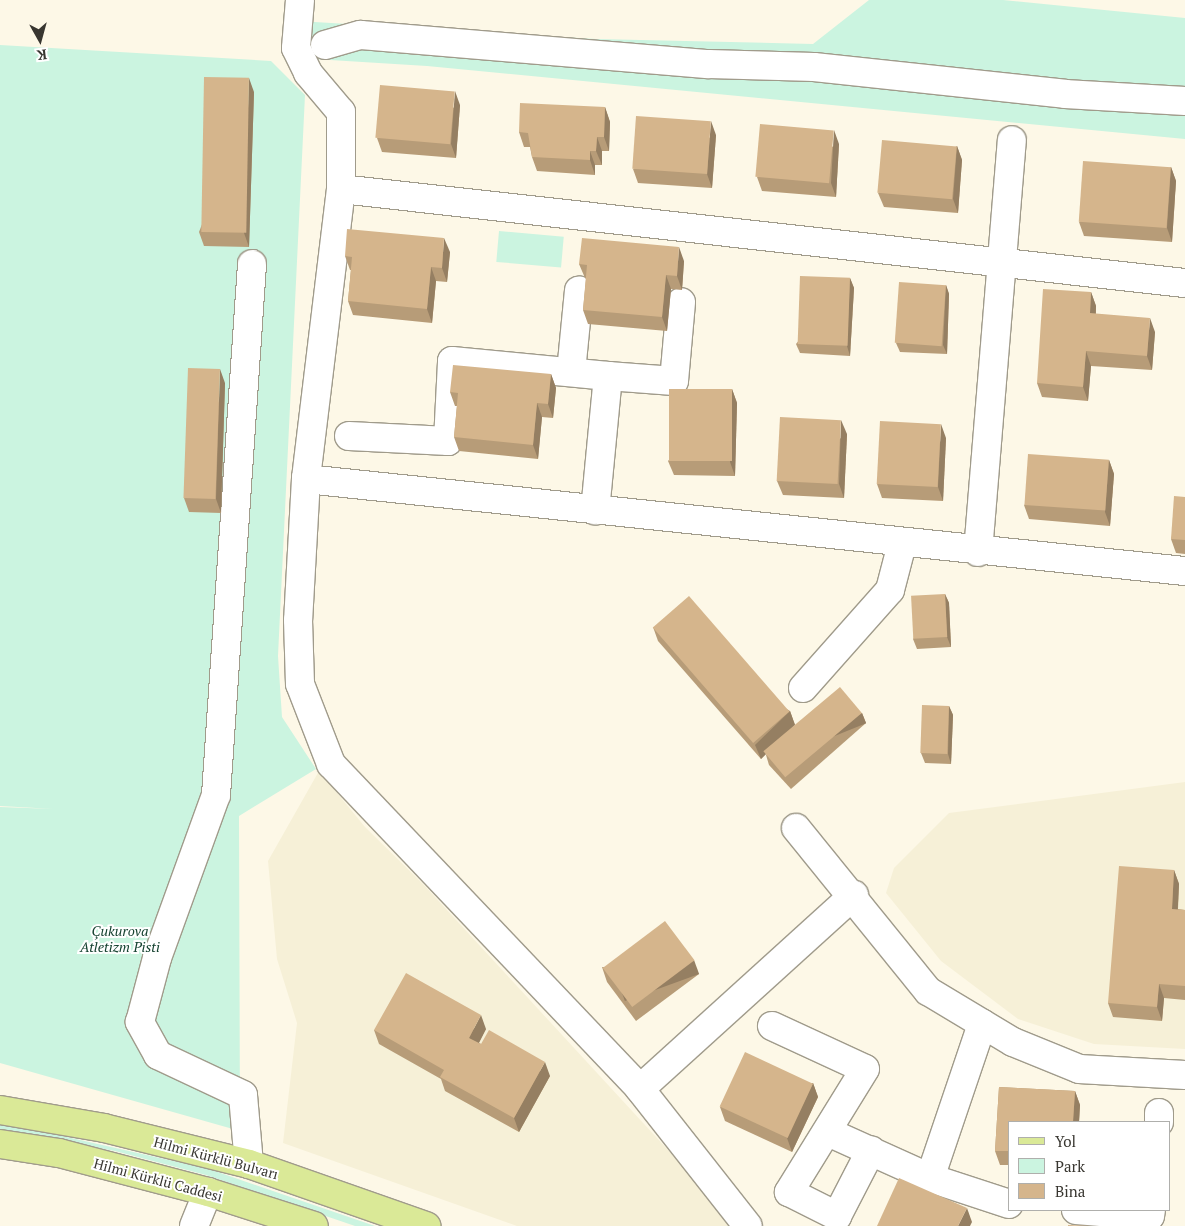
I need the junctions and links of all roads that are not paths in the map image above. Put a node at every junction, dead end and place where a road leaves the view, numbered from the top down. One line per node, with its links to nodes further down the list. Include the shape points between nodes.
1 (300, 0): 5 (street, via 296,48 308,73 341,112)
2 (325, 46): 3 (street, via 361,35 709,64 814,67 1065,94)
3 (1185, 101)
4 (1012, 140): 6 (street)
5 (341, 190): 6 (street); 14 (street)
6 (1004, 262): 8 (street); 17 (street)
7 (252, 264): 30 (street, via 216,795 157,958 140,1022 158,1055 243,1095)
8 (1185, 283)
9 (579, 290): 11 (street)
10 (681, 302): 12 (street, via 674,381)
11 (571, 372): 12 (street); 13 (street, via 452,361 448,441)
12 (608, 376): 15 (street)
13 (349, 436)
14 (306, 479): 15 (street); 25 (street, via 298,620 300,684 331,764)
15 (595, 510): 16 (street)
16 (902, 544): 17 (street); 19 (street, via 890,590)
17 (978, 552): 18 (street)
18 (1185, 572)
19 (803, 688)
20 (796, 828): 21 (street)
21 (854, 895): 22 (street, via 928,991); 25 (street)
22 (982, 1024): 24 (street, via 1012,1042 1079,1069); 31 (street)
23 (772, 1026): 27 (street, via 864,1069)
24 (1185, 1075)
25 (640, 1089): 39 (street)
26 (0, 1110): 30 (main road, Hilmi Kürklü Bulvarı, via 104,1128)
27 (828, 1132): 29 (street); 29 (street, via 790,1192 837,1216)
28 (0, 1144): 32 (main road, Hilmi Kürklü Caddesi, via 59,1153)
29 (871, 1150): 31 (street)
30 (249, 1164): 38 (main road, Hilmi Kürklü Bulvarı)
31 (930, 1178): 33 (street)
32 (208, 1192): 36 (street); 37 (main road, Hilmi Kürklü Caddesi)
33 (1008, 1204)
34 (1088, 1211): 35 (street, via 1150,1216)
35 (1151, 1211)
36 (194, 1226)
37 (314, 1226)
38 (426, 1226)
39 (748, 1226)

